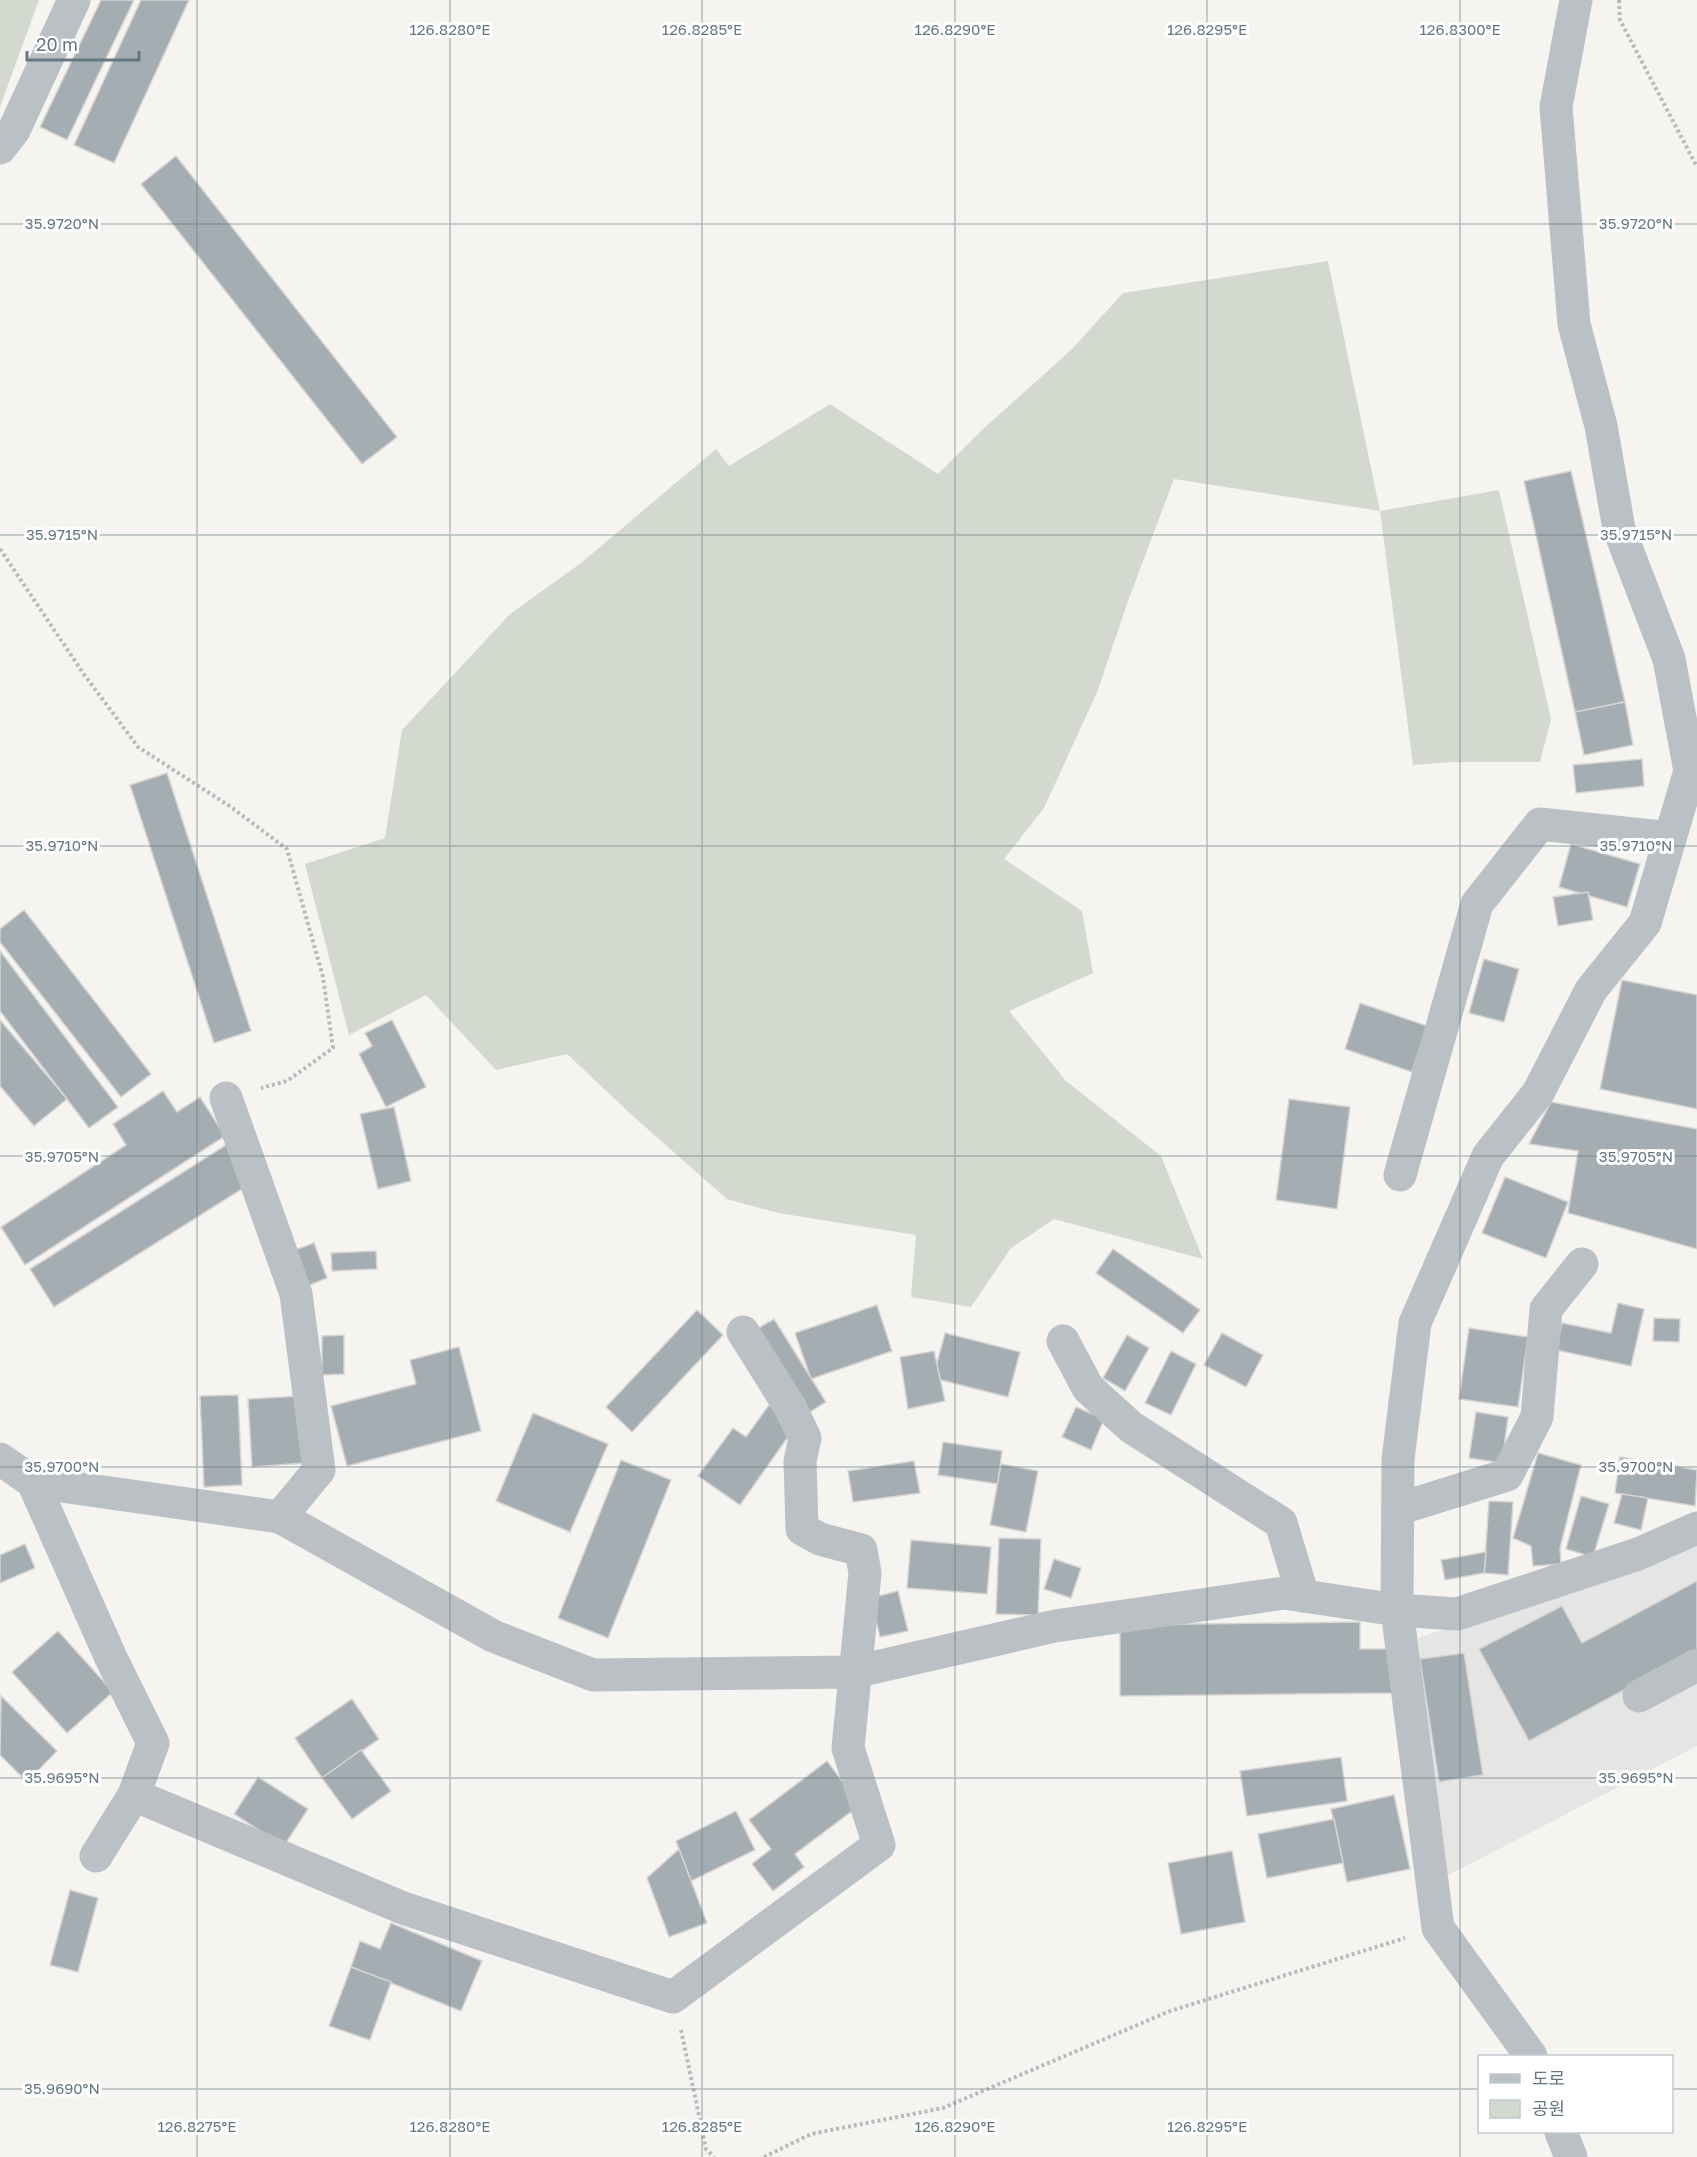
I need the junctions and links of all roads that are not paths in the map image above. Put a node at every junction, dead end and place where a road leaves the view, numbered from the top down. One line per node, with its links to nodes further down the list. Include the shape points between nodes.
1 (74, 0): 3 (street, via 14,130)
2 (1576, 0): 4 (street, via 1556,107 1574,324 1601,426 1619,529 1669,658 1690,771)
3 (0, 148)
4 (1670, 838): 6 (street, via 1540,824 1477,904); 12 (street, via 1645,923 1592,990 1538,1093 1488,1156 1415,1323 1398,1459)
5 (226, 1098): 13 (street, via 296,1294 319,1470)
6 (1400, 1175)
7 (1582, 1264): 12 (street, via 1546,1309 1537,1417 1507,1474)
8 (743, 1332): 18 (street, via 805,1438 800,1461 802,1529 820,1539 861,1550 865,1573)
9 (1063, 1341): 15 (street, via 1088,1388 1131,1427 1281,1523)
10 (0, 1459): 11 (street)
11 (33, 1482): 13 (street); 20 (street, via 111,1659 153,1743)
12 (1398, 1509): 16 (street)
13 (280, 1517): 18 (street, via 493,1636 593,1675)
14 (1697, 1527): 16 (street, via 1638,1554 1457,1614)
15 (1304, 1596): 16 (street); 18 (street, via 1284,1593 1055,1626)
16 (1397, 1610): 22 (street, via 1438,1928)
17 (1697, 1665): 19 (street)
18 (854, 1672): 20 (street, via 848,1748 879,1845 674,1997 403,1908)
19 (1639, 1696)
20 (134, 1795): 21 (street)
21 (96, 1856)
22 (1530, 2055)
23 (1561, 2133): 24 (street)
24 (1571, 2157)

